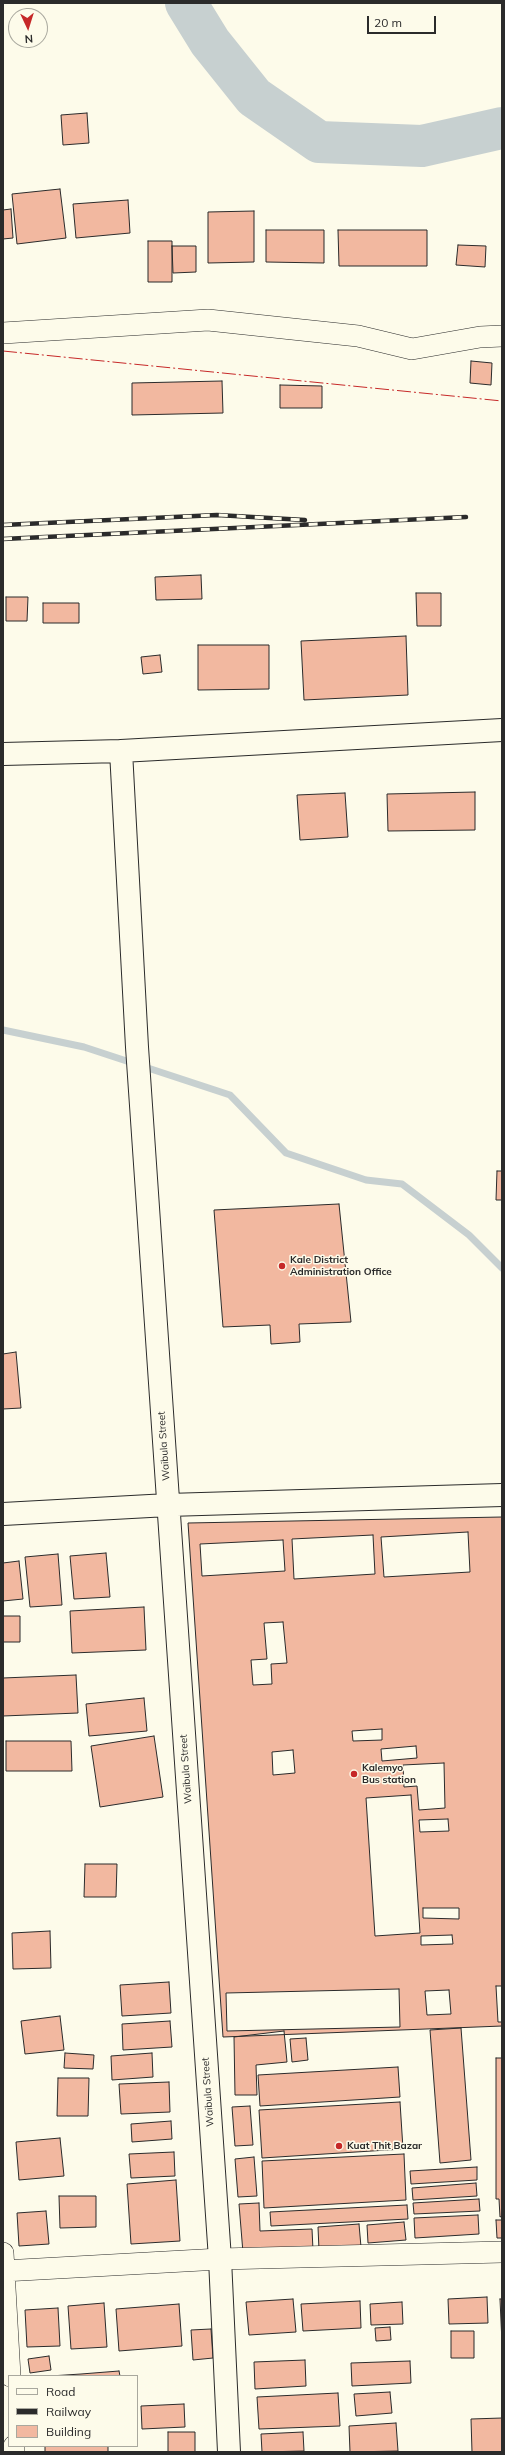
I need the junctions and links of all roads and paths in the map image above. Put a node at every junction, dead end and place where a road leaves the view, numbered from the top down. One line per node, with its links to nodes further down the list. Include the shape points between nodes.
1 (3, 333): 2 (street, via 208,320 358,336 412,349 480,337)
2 (502, 336)
3 (502, 730): 4 (street)
4 (121, 751): 5 (street); 7 (street, Waibula Street, via 137,1047)
5 (3, 754)
6 (502, 1495): 7 (street)
7 (168, 1505): 8 (street); 10 (street, Waibula Street)
8 (3, 1514)
9 (502, 2252): 10 (street)
10 (220, 2259): 11 (street); 13 (street, Waibula Street)
11 (3, 2265): 12 (street)
12 (10, 2375)
13 (229, 2452)

